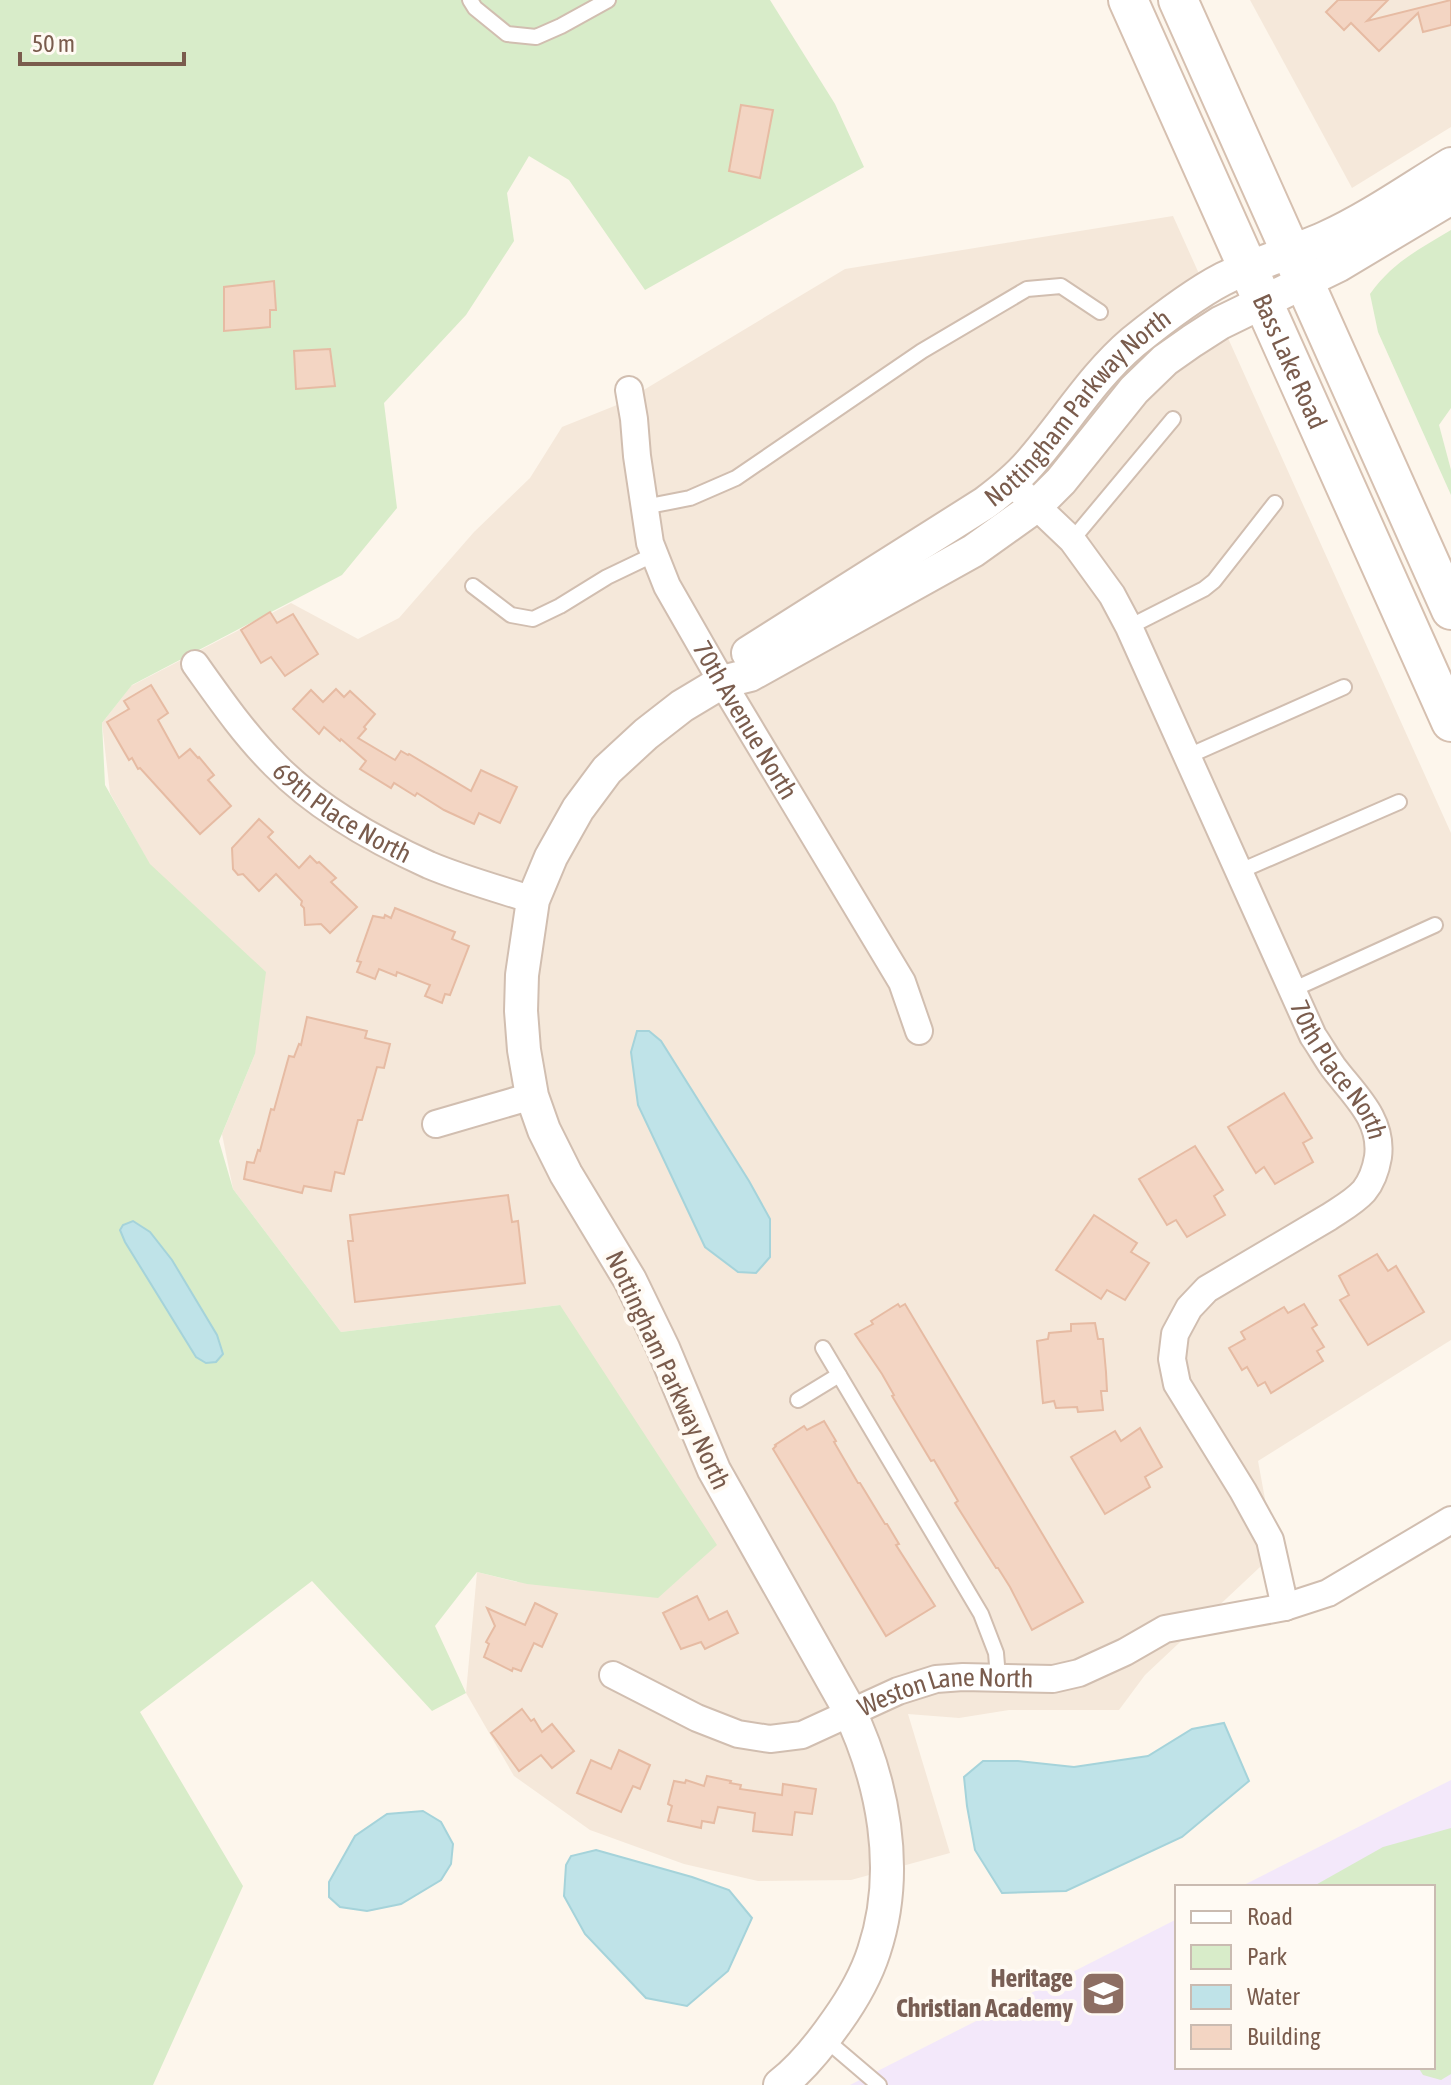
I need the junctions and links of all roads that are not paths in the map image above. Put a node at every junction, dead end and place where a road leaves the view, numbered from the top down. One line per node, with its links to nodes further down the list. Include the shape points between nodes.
1 (470, 0): 2 (lane, via 507,34 536,37)
2 (608, 0)
3 (1128, 0): 8 (main road, Bass Lake Road)
4 (1178, 0): 7 (main road, Bass Lake Road)
5 (1451, 164): 7 (street, Nottingham Parkway North, via 1325,238)
6 (1451, 198): 7 (street, Nottingham Parkway North, via 1339,265)
7 (1298, 267): 8 (street, Nottingham Parkway North); 19 (main road, Bass Lake Road)
8 (1256, 284): 12 (street, Nottingham Parkway North, via 1220,280 1131,344); 14 (street, Nottingham Parkway North, via 1220,323 1165,360 1134,390); 24 (main road, Bass Lake Road)
9 (1100, 312): 15 (lane, via 1061,286 1027,289 922,351 736,478 690,498)
10 (629, 390): 15 (street, 70th Avenue North)
11 (1173, 419): 16 (lane)
12 (1012, 483): 14 (street, 70th Place North); 22 (street, Nottingham Parkway North, via 740,658)
13 (1275, 503): 20 (lane, via 1214,581)
14 (1036, 506): 16 (street, 70th Place North); 22 (street, Nottingham Parkway North, via 959,559 750,675)
15 (644, 507): 17 (street, 70th Avenue North)
16 (1072, 540): 20 (street, 70th Place North)
17 (655, 554): 18 (lane, via 533,619 511,615); 22 (street, 70th Avenue North, via 667,586)
18 (473, 586)
19 (1451, 610)
20 (1129, 627): 25 (street, 70th Place North)
21 (195, 664): 28 (street, 69th Place North, via 237,724 321,803 431,866)
22 (722, 682): 28 (street, Nottingham Parkway North, via 670,715 607,770 578,809); 31 (street, 70th Avenue North, via 902,982)
23 (1344, 687): 25 (lane)
24 (1451, 722)
25 (1186, 757): 27 (street, 70th Place North)
26 (1399, 802): 27 (lane)
27 (1238, 872): 30 (street, 70th Place North)
28 (533, 900): 32 (street, Nottingham Parkway North, via 521,1011)
29 (1435, 925): 30 (lane)
30 (1292, 990): 38 (street, 70th Place North, via 1313,1036 1374,1122 1376,1170 1348,1205 1207,1289 1175,1334 1172,1359 1177,1384 1270,1540)
31 (919, 1031)
32 (532, 1096): 33 (street); 41 (street, Nottingham Parkway North, via 566,1174 630,1280 714,1470)
33 (436, 1124)
34 (823, 1348): 35 (lane)
35 (839, 1375): 36 (lane); 40 (lane, via 981,1614 996,1653)
36 (798, 1400)
37 (1451, 1520): 38 (street, Weston Lane North, via 1328,1593)
38 (1285, 1607): 40 (street, Weston Lane North, via 1165,1629 1079,1673 1053,1679)
39 (613, 1675): 41 (street, Weston Lane North, via 738,1734 770,1739 802,1735)
40 (998, 1677): 41 (street, Weston Lane North, via 936,1679)
41 (851, 1713): 42 (street, Nottingham Parkway North, via 882,1810 884,1905 874,1951 853,1998)
42 (825, 2039): 43 (street, Nottingham Parkway North); 44 (lane)
43 (780, 2085)
44 (879, 2085)

